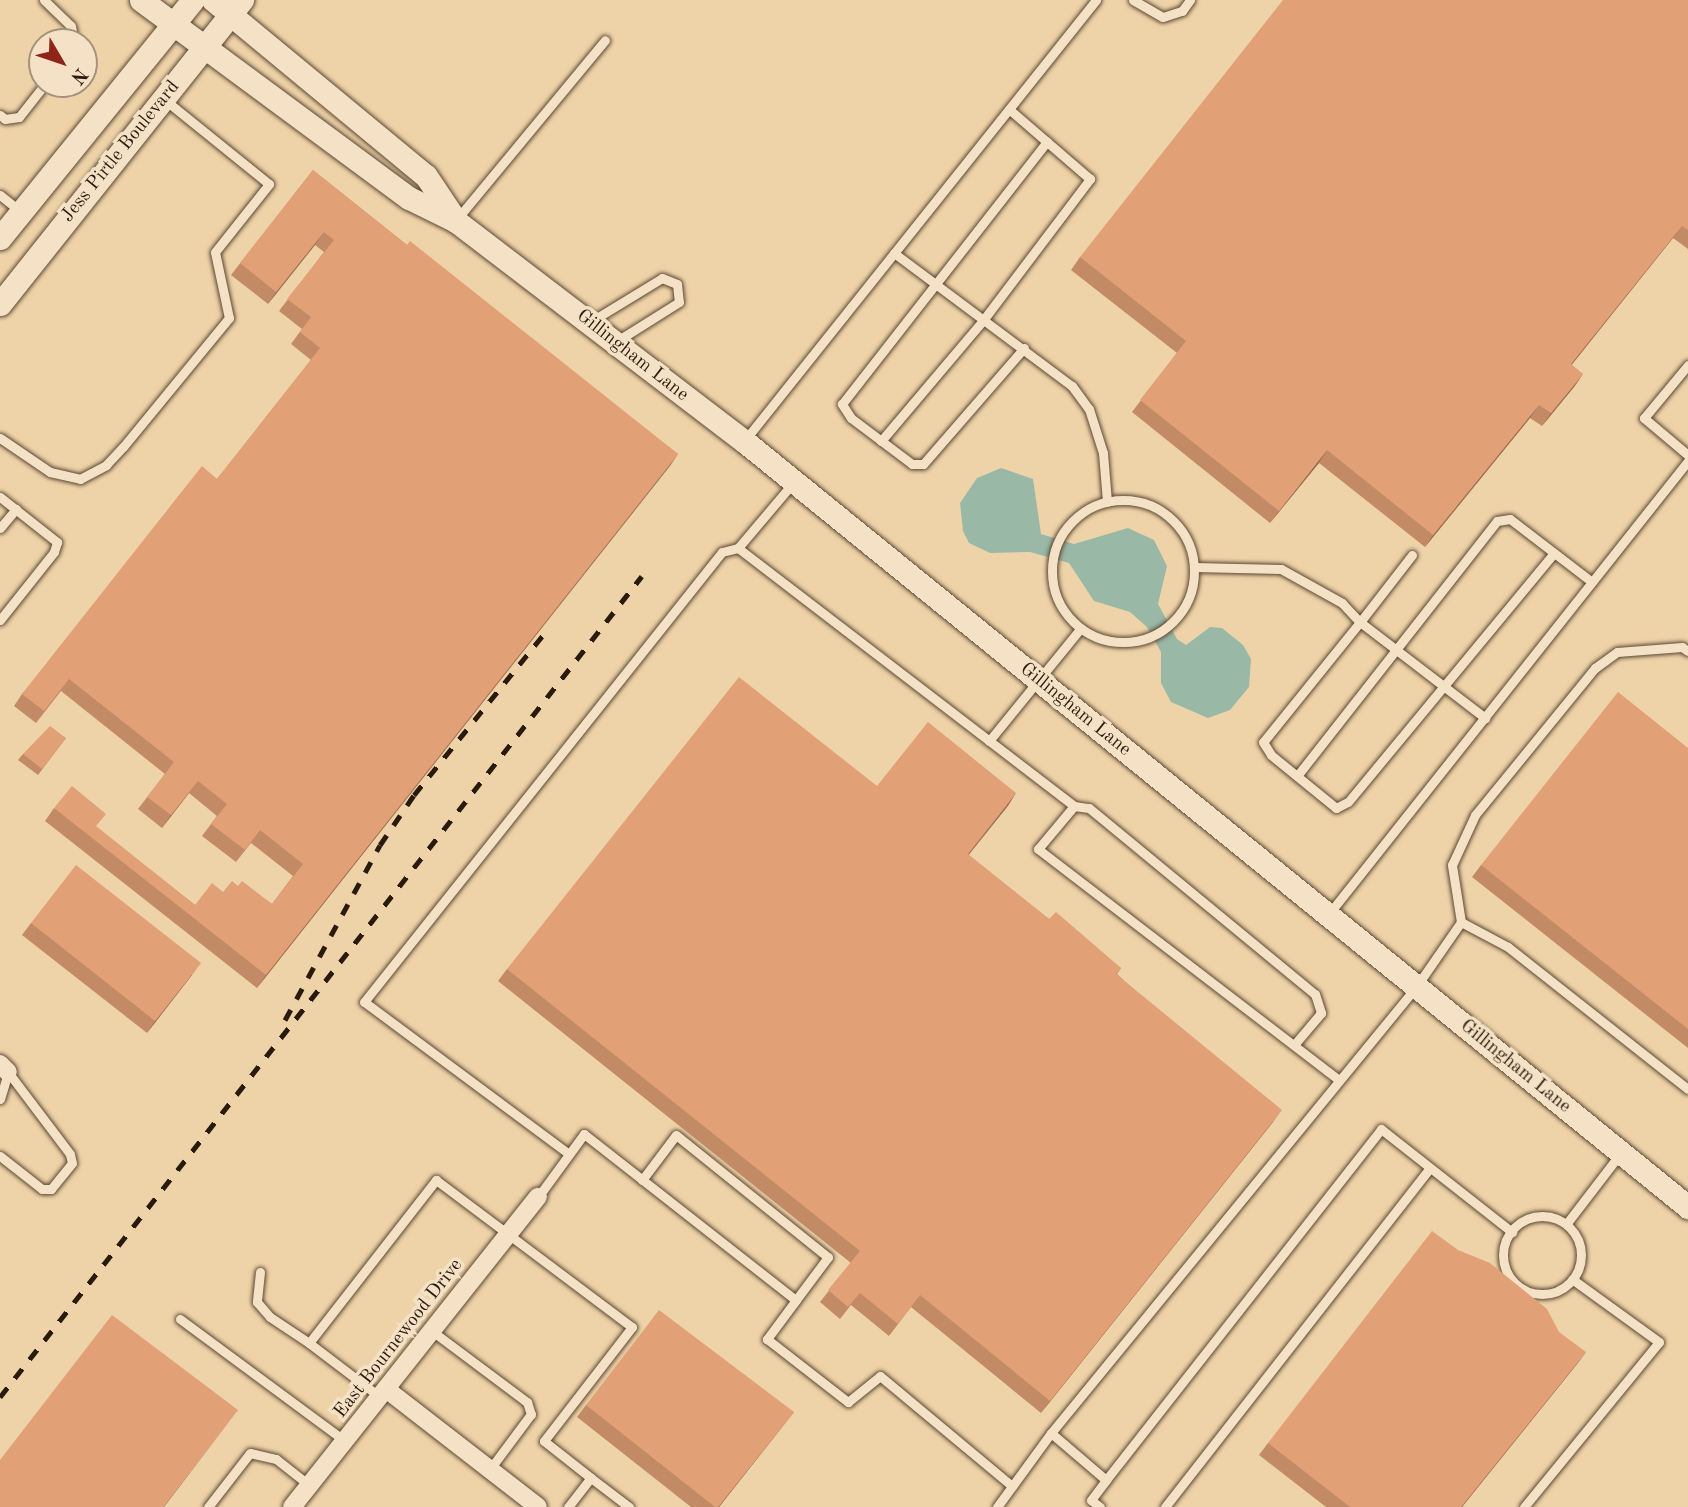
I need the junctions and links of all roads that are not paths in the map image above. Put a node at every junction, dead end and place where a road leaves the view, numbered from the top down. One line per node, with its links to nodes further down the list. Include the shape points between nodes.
1 (44, 0): 10 (lane)
2 (141, 0): 9 (street, Gillingham Lane)
3 (193, 0): 9 (street, Jess Pirtle Boulevard)
4 (213, 0): 8 (street, Gillingham Lane)
5 (1096, 0): 15 (lane)
6 (1133, 0): 7 (lane, via 1163,17 1182,11)
7 (1191, 0)
8 (238, 6): 12 (street, Jess Pirtle Boulevard); 20 (street, Gillingham Lane, via 426,176)
9 (172, 26): 12 (street, Gillingham Lane); 19 (street, Jess Pirtle Boulevard)
10 (71, 28)
11 (605, 40): 20 (lane)
12 (204, 48): 14 (street, Jess Pirtle Boulevard); 20 (street, Gillingham Lane, via 409,198)
13 (34, 98): 16 (lane, via 19,117)
14 (164, 98): 24 (street, Jess Pirtle Boulevard); 30 (lane, via 270,184 215,252 229,318 123,447 106,465 80,479 50,472)
15 (1009, 109): 17 (lane); 22 (lane)
16 (0, 115)
17 (1047, 142): 23 (lane); 25 (lane, via 1090,179)
18 (0, 195): 19 (lane)
19 (22, 212): 21 (street, Jess Pirtle Boulevard)
20 (456, 221): 26 (street, Gillingham Lane)
21 (0, 238)
22 (894, 253): 23 (lane); 32 (lane)
23 (937, 284): 25 (lane); 31 (lane, via 842,404 851,418)
24 (0, 304)
25 (984, 319): 28 (lane); 31 (lane)
26 (589, 323): 27 (street, Gillingham Lane); 27 (lane, via 662,278 677,284 679,302)
27 (615, 342): 32 (street, Gillingham Lane)
28 (1024, 348): 31 (lane, via 923,464 912,464); 37 (lane, via 1072,386 1089,409 1103,453)
29 (1688, 365): 33 (lane, via 1644,418)
30 (0, 438)
31 (881, 441)
32 (744, 442): 35 (street, Gillingham Lane)
33 (1688, 455)
34 (1688, 461): 44 (lane)
35 (794, 482): 40 (lane); 50 (street, Gillingham Lane)
36 (0, 497): 38 (lane)
37 (1107, 502): 43 (lane, via 1139,500 1161,510 1178,525); 47 (lane, via 1091,506 1063,532 1051,564 1058,600)
38 (16, 509): 39 (lane); 45 (lane, via 57,542)
39 (0, 528)
40 (738, 548): 53 (lane); 65 (lane, via 722,552 364,1002)
41 (1554, 553): 44 (lane); 48 (lane, via 1510,519 1497,521); 51 (lane)
42 (1412, 555): 46 (lane)
43 (1194, 568): 46 (lane, via 1281,569 1342,603); 47 (lane, via 1191,590 1174,620 1145,638 1123,642 1100,639)
44 (1592, 582): 52 (lane)
45 (0, 620)
46 (1360, 622): 48 (lane); 54 (lane, via 1263,742)
47 (1080, 628): 50 (lane)
48 (1397, 650): 51 (lane); 54 (lane)
49 (1688, 651): 57 (lane, via 1682,647 1617,652 1595,668 1475,815 1452,865)
50 (1039, 681): 53 (lane); 56 (street, Gillingham Lane)
51 (1445, 687): 52 (lane); 54 (lane, via 1348,802 1336,807)
52 (1485, 718): 56 (lane)
53 (989, 741): 55 (lane)
54 (1297, 776)
55 (1074, 806): 59 (lane, via 1089,808 1315,994 1321,1013); 59 (lane, via 1038,849)
56 (1328, 915): 58 (street, Gillingham Lane)
57 (1461, 922): 58 (lane); 62 (lane, via 1508,947)
58 (1416, 987): 61 (lane); 64 (street, Gillingham Lane)
59 (1294, 1045): 61 (lane)
60 (4, 1068): 63 (lane); 66 (lane, via 70,1154 72,1163 51,1189 42,1189)
61 (1339, 1080): 81 (lane)
62 (1688, 1088)
63 (0, 1099)
64 (1621, 1153): 70 (street, Gillingham Lane); 71 (lane)
65 (569, 1154): 68 (lane, via 584,1134); 69 (lane)
66 (0, 1156)
67 (1430, 1168): 72 (lane); 85 (lane, via 1381,1129); 95 (lane)
68 (642, 1180): 76 (lane); 76 (lane, via 677,1135 828,1257)
69 (538, 1197): 73 (street, East Bournewood Drive)
70 (1688, 1208)
71 (1567, 1223): 72 (lane, via 1539,1216 1519,1223); 75 (lane, via 1578,1236 1582,1252)
72 (1512, 1232): 75 (lane, via 1503,1247 1504,1262 1518,1290 1532,1296)
73 (510, 1233): 78 (street, East Bournewood Drive); 79 (lane, via 436,1180); 84 (lane, via 632,1327 544,1441)
74 (260, 1272): 79 (lane, via 257,1301 270,1317)
75 (1572, 1279): 96 (lane, via 1659,1342)
76 (796, 1300): 87 (lane, via 767,1339 848,1402 880,1376)
77 (180, 1320): 82 (lane)
78 (432, 1331): 80 (street, East Bournewood Drive); 83 (lane, via 527,1402 531,1414)
79 (309, 1343): 80 (lane)
80 (383, 1393): 82 (street, East Bournewood Drive); 83 (street)
81 (1051, 1433): 85 (lane); 87 (lane)
82 (345, 1441): 86 (street, East Bournewood Drive)
83 (490, 1469): 90 (street)
84 (591, 1478): 91 (lane); 92 (lane)
85 (1107, 1480): 94 (lane, via 1091,1500)
86 (310, 1485): 88 (lane, via 275,1459 250,1453); 89 (street, East Bournewood Drive)
87 (1012, 1486): 93 (lane)
88 (208, 1507)
89 (292, 1507)
90 (538, 1507)
91 (568, 1507)
92 (628, 1507)
93 (997, 1507)
94 (1100, 1507)
95 (1165, 1507)
96 (1524, 1507)

